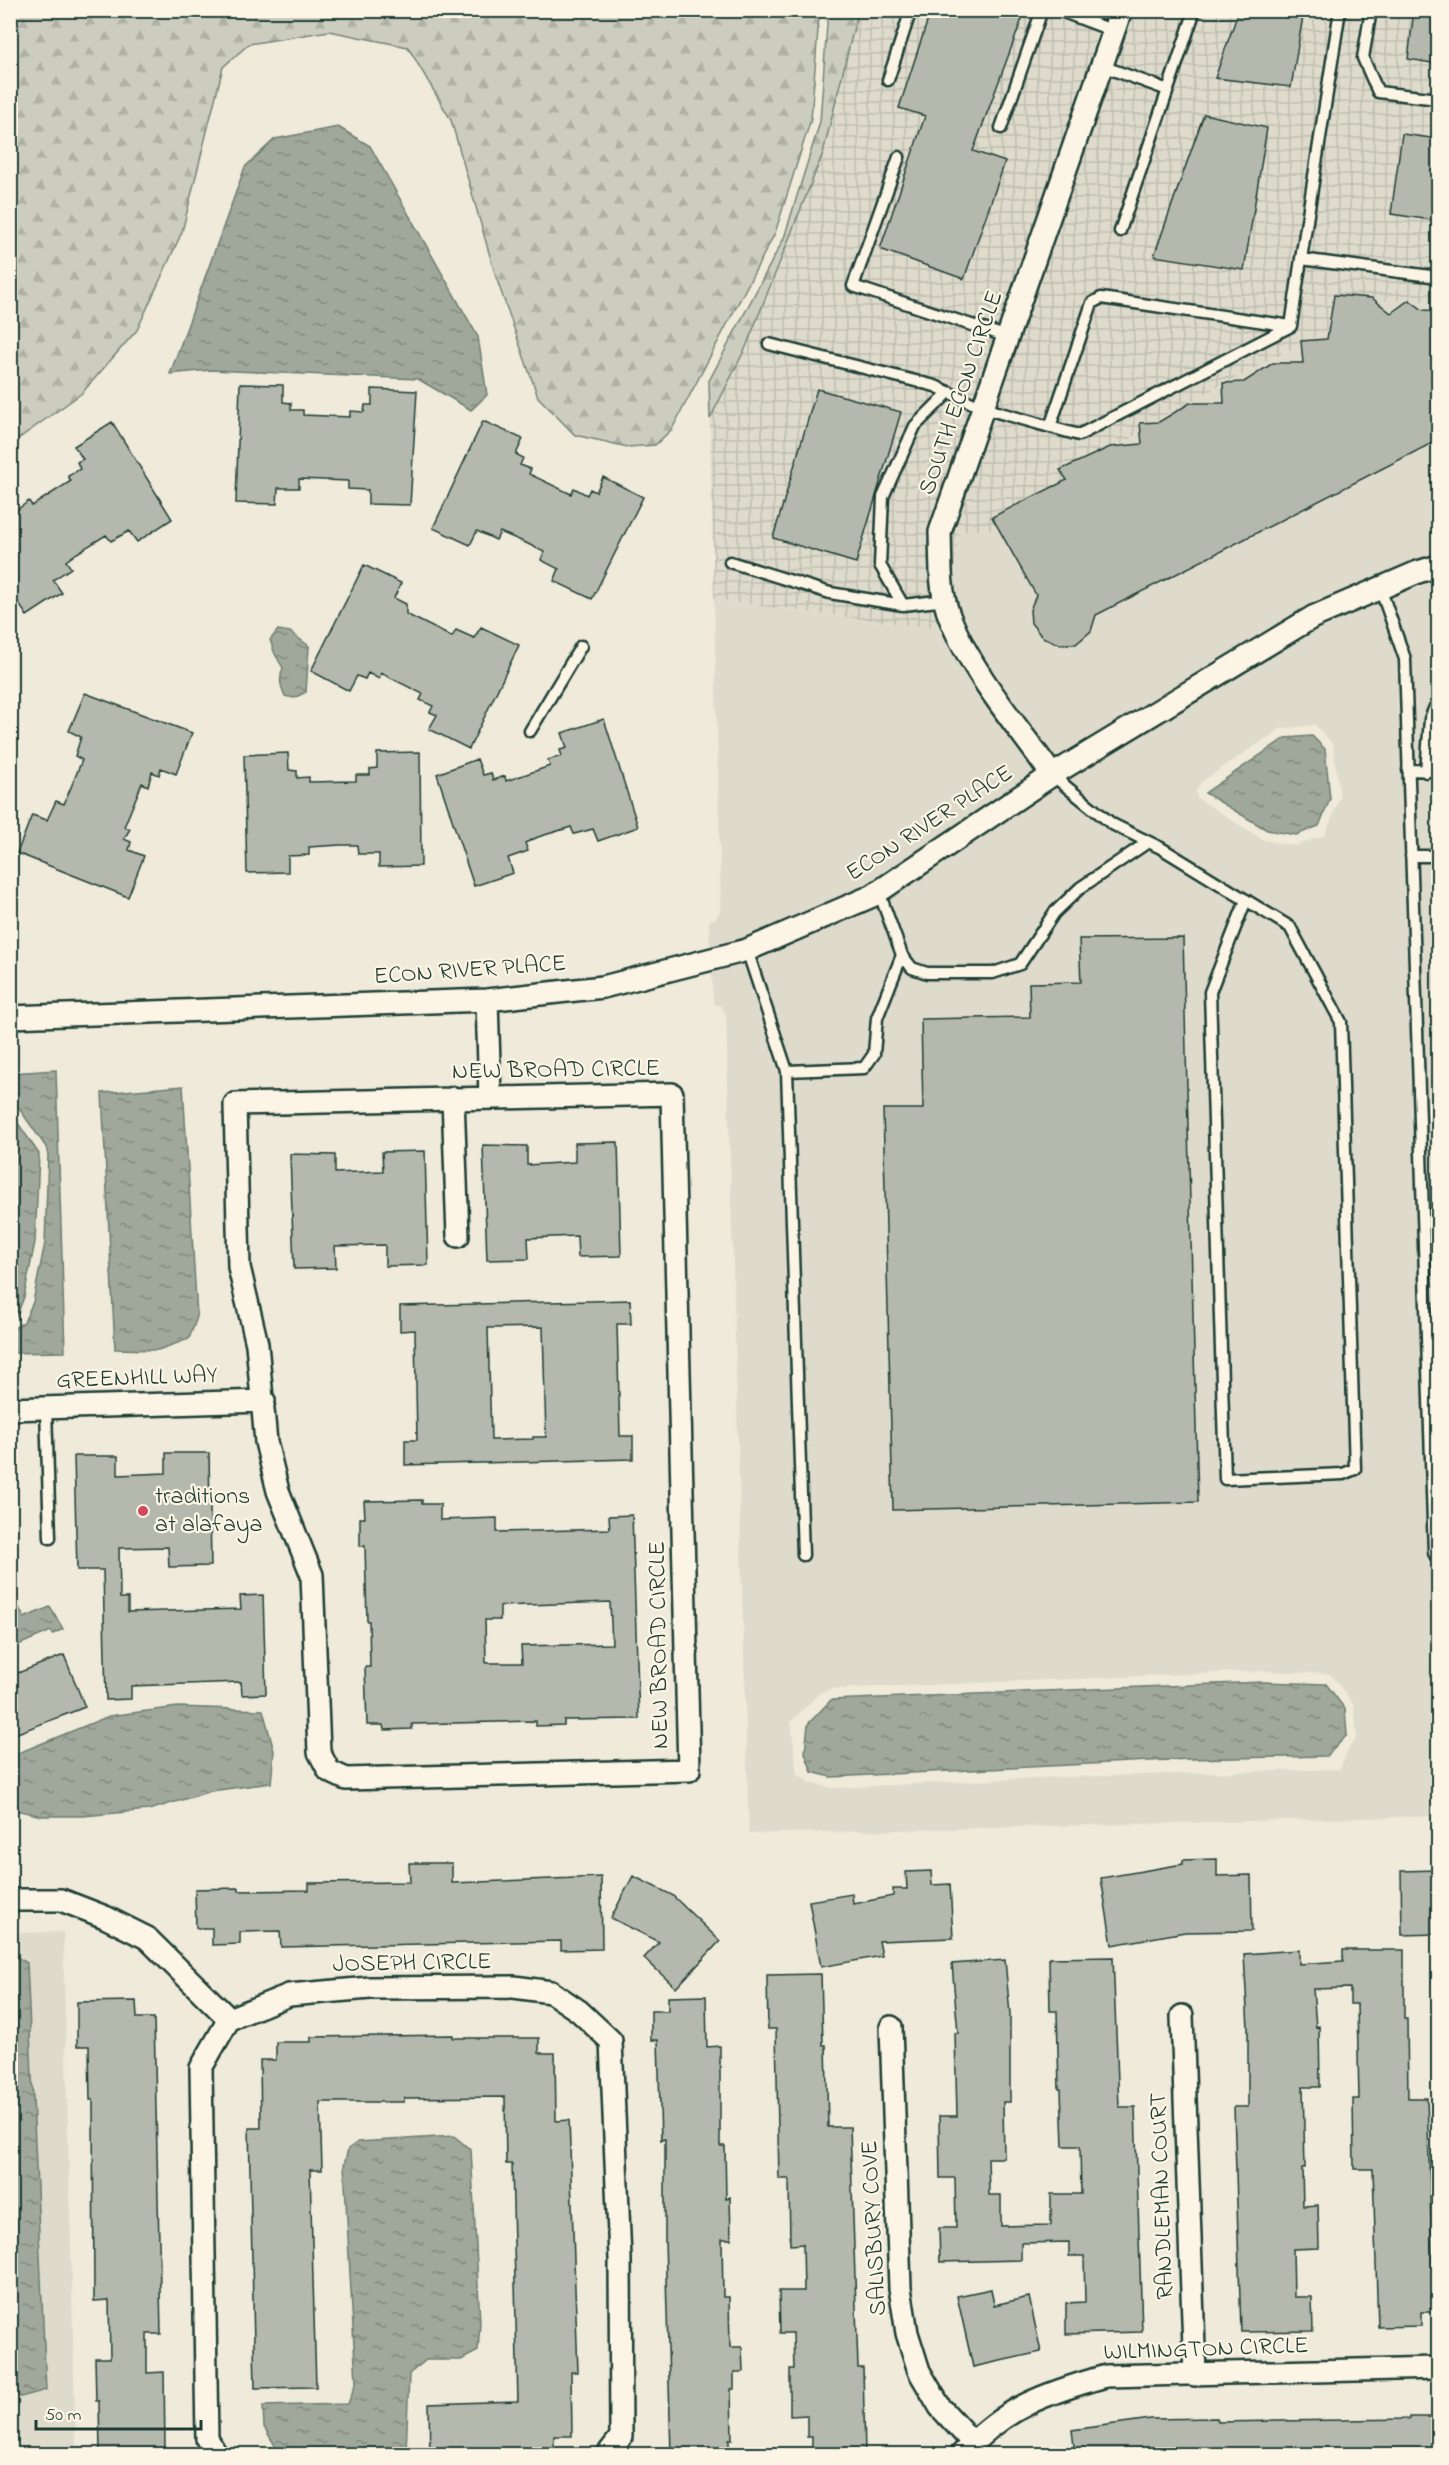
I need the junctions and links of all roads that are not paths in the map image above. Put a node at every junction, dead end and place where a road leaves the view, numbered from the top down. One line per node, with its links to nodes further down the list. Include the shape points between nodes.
1 (911, 10): 10 (lane)
2 (1042, 10): 13 (lane)
3 (1058, 10): 8 (lane)
4 (1121, 10): 8 (street, SOUTH ECON CIRCLE)
5 (1195, 10): 11 (lane)
6 (1340, 10): 16 (lane)
7 (1371, 10): 12 (lane, via 1363,58 1378,92)
8 (1114, 31): 9 (street, SOUTH ECON CIRCLE)
9 (1102, 66): 11 (lane); 19 (street, SOUTH ECON CIRCLE)
10 (888, 80)
11 (1168, 90): 15 (lane)
12 (1438, 99)
13 (1001, 128)
14 (899, 157): 19 (lane, via 853,286)
15 (1120, 231)
16 (1301, 259): 17 (lane); 18 (lane)
17 (1438, 277)
18 (1291, 326): 23 (lane, via 1079,435); 23 (lane, via 1101,298 1092,303)
19 (1008, 337): 22 (street, SOUTH ECON CIRCLE)
20 (769, 344): 21 (lane)
21 (949, 392): 22 (lane); 28 (lane, via 915,426 883,497 880,565)
22 (984, 408): 23 (lane); 27 (street, SOUTH ECON CIRCLE, via 940,532 941,578)
23 (1050, 427)
24 (730, 562): 28 (lane, via 830,593)
25 (1438, 567): 26 (street, ECON RIVER PLACE)
26 (1380, 588): 32 (lane, via 1405,659); 35 (street, ECON RIVER PLACE, via 1313,617)
27 (946, 600): 28 (lane); 35 (street, SOUTH ECON CIRCLE, via 950,617 980,674)
28 (903, 605)
29 (581, 646): 31 (lane)
30 (1438, 705): 34 (lane, via 1430,719)
31 (530, 731)
32 (1408, 770): 34 (lane); 37 (lane)
33 (1438, 771): 34 (lane)
34 (1426, 772)
35 (1052, 775): 36 (lane, via 1112,824); 39 (street, ECON RIVER PLACE)
36 (1148, 842): 40 (lane); 42 (lane, via 1080,888 1054,913 1020,964 1010,969 993,973 927,973 912,968)
37 (1411, 856): 38 (lane); 54 (lane, via 1434,1553)
38 (1438, 856)
39 (879, 892): 41 (street, ECON RIVER PLACE); 42 (lane)
40 (1246, 900): 40 (lane, via 1290,927 1341,1022 1355,1469 1343,1474 1225,1479 1210,992)
41 (747, 950): 43 (street, ECON RIVER PLACE, via 603,987); 45 (lane)
42 (902, 955): 45 (lane, via 877,1018 874,1054 864,1068)
43 (486, 1000): 44 (street, ECON RIVER PLACE); 46 (street)
44 (10, 1017)
45 (787, 1071): 53 (lane)
46 (490, 1097): 47 (street, NEW BROAD CIRCLE); 49 (street, NEW BROAD CIRCLE, via 672,1094 689,1770 346,1779 328,1771 319,1752 312,1575 278,1491 266,1442)
47 (453, 1098): 48 (street); 49 (street, NEW BROAD CIRCLE, via 235,1104 239,1267 257,1344)
48 (458, 1236)
49 (264, 1401): 50 (street, GREENHILL WAY)
50 (46, 1408): 51 (street, GREENHILL WAY); 52 (lane)
51 (10, 1409)
52 (50, 1538)
53 (803, 1555)
54 (1438, 1560)
55 (10, 1899): 57 (street, via 61,1900 147,1938)
56 (1182, 2016): 60 (street, RANDLEMAN COURT)
57 (229, 2019): 62 (street, via 201,2068 207,2439); 63 (street, JOSEPH CIRCLE, via 289,1995 370,1988 514,1987 551,1992 579,2010 611,2041 620,2259 621,2437)
58 (891, 2027): 61 (street, SALISBURY COVE, via 900,2288 907,2333 920,2371)
59 (1438, 2368): 60 (street, WILMINGTON CIRCLE)
60 (1195, 2375): 61 (street, WILMINGTON CIRCLE, via 1106,2376 1053,2391 1004,2416)
61 (968, 2449)
62 (216, 2454)
63 (608, 2454)

